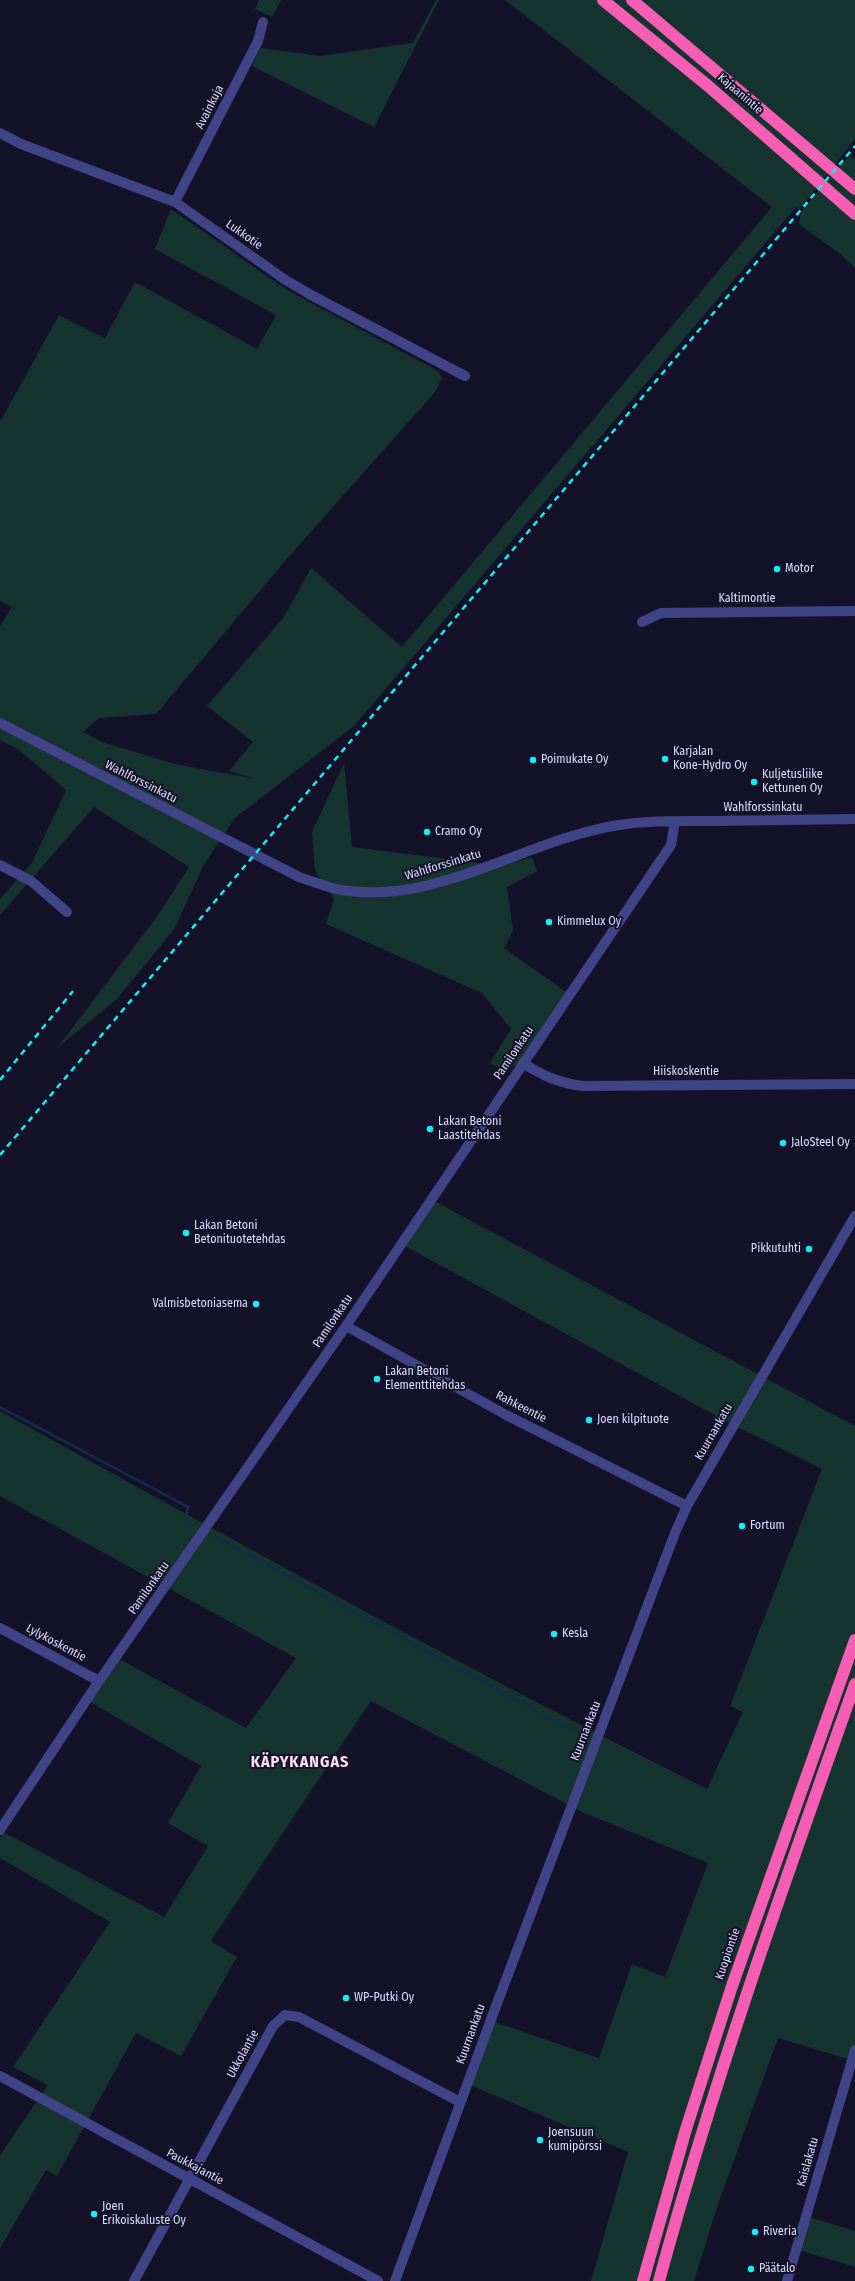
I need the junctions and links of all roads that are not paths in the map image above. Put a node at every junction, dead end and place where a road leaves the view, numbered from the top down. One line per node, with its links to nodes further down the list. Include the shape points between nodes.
1 (603, 0): 7 (highway, Kajaanintie, via 707,85)
2 (632, 0): 5 (highway, Kajaanintie)
3 (263, 22): 6 (street, Avainkuja, via 258,41)
4 (0, 133): 6 (street, Lukkotie, via 21,144)
5 (855, 189)
6 (175, 202): 8 (street, Lukkotie, via 304,291)
7 (855, 214)
8 (465, 376)
9 (855, 611): 10 (street, Kaltimontie, via 661,614)
10 (642, 622)
11 (0, 723): 13 (street, Wahlforssinkatu, via 299,877 349,891 388,892 422,887 589,831 626,824)
12 (855, 819): 13 (street, Wahlforssinkatu)
13 (675, 821): 16 (street, Pamilonkatu, via 671,845)
14 (0, 865): 15 (street, via 31,881)
15 (67, 912)
16 (523, 1063): 17 (street, Hiiskoskentie, via 547,1078 563,1084 583,1086); 19 (street, Pamilonkatu)
17 (855, 1084)
18 (855, 1216): 20 (street, Kuurnankatu)
19 (346, 1326): 20 (street, Rahkeentie, via 508,1416); 23 (street, Pamilonkatu)
20 (687, 1506): 28 (street, Kuurnankatu, via 666,1555)
21 (0, 1628): 23 (street, Lylykoskentie)
22 (855, 1640): 33 (highway, Kuopiontie, via 768,1879 689,2121)
23 (99, 1682): 25 (street, Pamilonkatu)
24 (855, 1684): 34 (highway, via 784,1884 701,2133)
25 (0, 1830)
26 (855, 2050): 35 (street, Kaislakatu)
27 (0, 2076): 29 (street, Paukkajantie)
28 (460, 2102): 29 (street, Ukkolantie, via 300,2017 285,2015 273,2026); 32 (street, Kuurnankatu)
29 (189, 2179): 30 (street, Ukkolantie); 31 (street, Paukkajantie)
30 (134, 2281)
31 (378, 2281)
32 (395, 2281)
33 (642, 2281)
34 (659, 2281)
35 (787, 2281)

